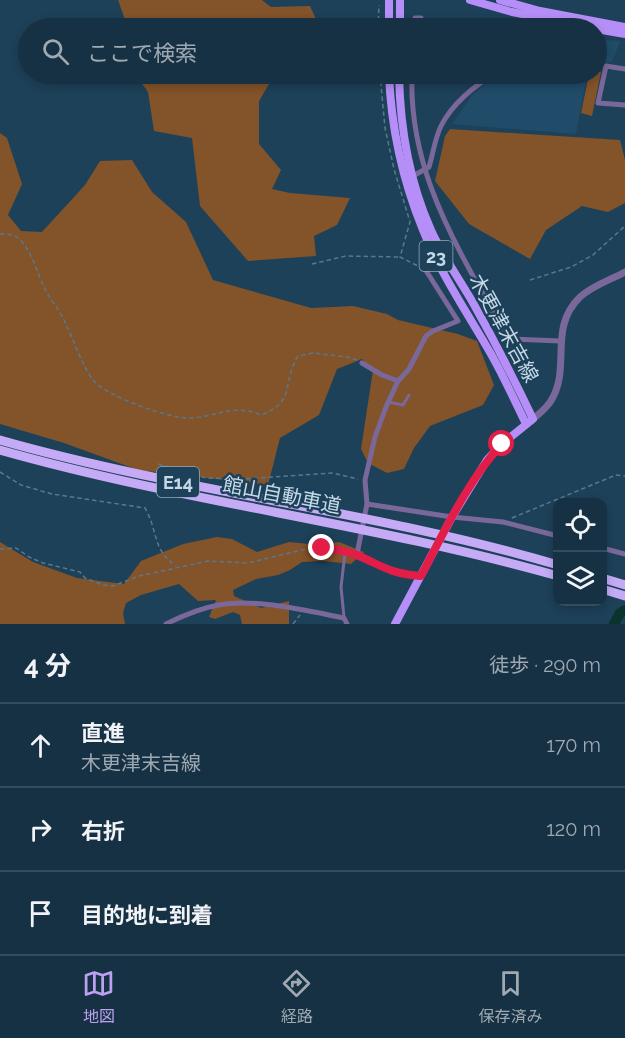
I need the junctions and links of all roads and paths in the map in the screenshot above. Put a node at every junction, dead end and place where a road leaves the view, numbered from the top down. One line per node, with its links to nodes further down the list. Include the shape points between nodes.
1 (389, 0): 7 (main road)
2 (400, 0): 8 (main road)
3 (470, 0): 11 (main road)
4 (500, 0): 12 (main road)
5 (379, 5): 6 (path)
6 (378, 18)
7 (389, 18)
8 (400, 18)
9 (415, 18): 10 (street)
10 (421, 18)
11 (542, 18)
12 (577, 18)
13 (607, 24): 14 (main road)
14 (625, 27)
15 (607, 33): 16 (main road)
16 (625, 34)
17 (607, 66): 18 (street)
18 (625, 69)
19 (381, 84): 30 (path, via 385,128 410,222)
20 (390, 84): 37 (main road, 木更津末吉線 / 23, via 393,119 410,193 423,231)
21 (400, 84): 27 (main road, 木更津末吉線 / 23)
22 (412, 84): 26 (street, via 413,114)
23 (482, 84): 26 (street, via 463,98 440,127 429,167)
24 (602, 84): 25 (street, via 598,103)
25 (625, 105)
26 (424, 171): 27 (street); 31 (street)
27 (413, 176): 44 (main road, 木更津末吉線 / 23, via 430,229 499,349)
28 (625, 226): 36 (path, via 588,259)
29 (0, 234): 40 (path, via 18,238 30,255 93,380 107,393 138,406 184,418 232,409 261,415 285,400 291,367 298,356 312,353)
30 (400, 257): 33 (path, via 346,256); 34 (path)
31 (464, 260): 32 (street); 39 (street, via 511,339)
32 (456, 263)
33 (312, 264)
34 (428, 268): 38 (street)
35 (625, 272): 39 (street, via 580,297 566,315)
36 (530, 280)
37 (470, 319): 38 (street); 44 (main road, 木更津末吉線 / 23)
38 (458, 321): 41 (street, via 426,336)
39 (560, 341): 44 (street, via 557,389)
40 (362, 363): 41 (street)
41 (398, 381): 43 (street)
42 (409, 395): 43 (lane, via 403,405)
43 (388, 402): 50 (street)
44 (530, 422): 52 (main road, via 487,460)
45 (0, 440): 54 (highway, 館山自動車道 / E14, via 145,475 357,518)
46 (0, 450): 54 (highway, 館山自動車道 / E14, via 82,472 355,528)
47 (158, 464): 50 (path, via 206,478 333,473)
48 (0, 472): 61 (path, via 21,485 52,494 145,508 158,548)
49 (625, 476): 53 (path, via 616,475)
50 (365, 480): 51 (street)
51 (367, 504): 52 (street); 63 (street, via 357,554 383,569)
52 (452, 517): 53 (street); 63 (main road)
53 (503, 522): 55 (street)
54 (388, 530): 60 (highway, 館山自動車道 / E14, via 425,532); 62 (highway, 館山自動車道 / E14)
55 (553, 535)
56 (0, 549): 61 (path, via 16,548 29,557 113,586)
57 (607, 549): 59 (street)
58 (345, 553): 61 (path, via 306,548 248,563 217,560); 68 (lane, via 341,587)
59 (625, 554)
60 (553, 564)
61 (177, 566)
62 (553, 575)
63 (421, 576): 71 (main road)
64 (607, 581): 66 (highway)
65 (607, 590): 66 (highway)
66 (623, 592)
67 (306, 611): 68 (street); 69 (street, via 239,602 218,605); 70 (path)
68 (346, 621)
69 (166, 624)
70 (293, 624)
71 (395, 624)

